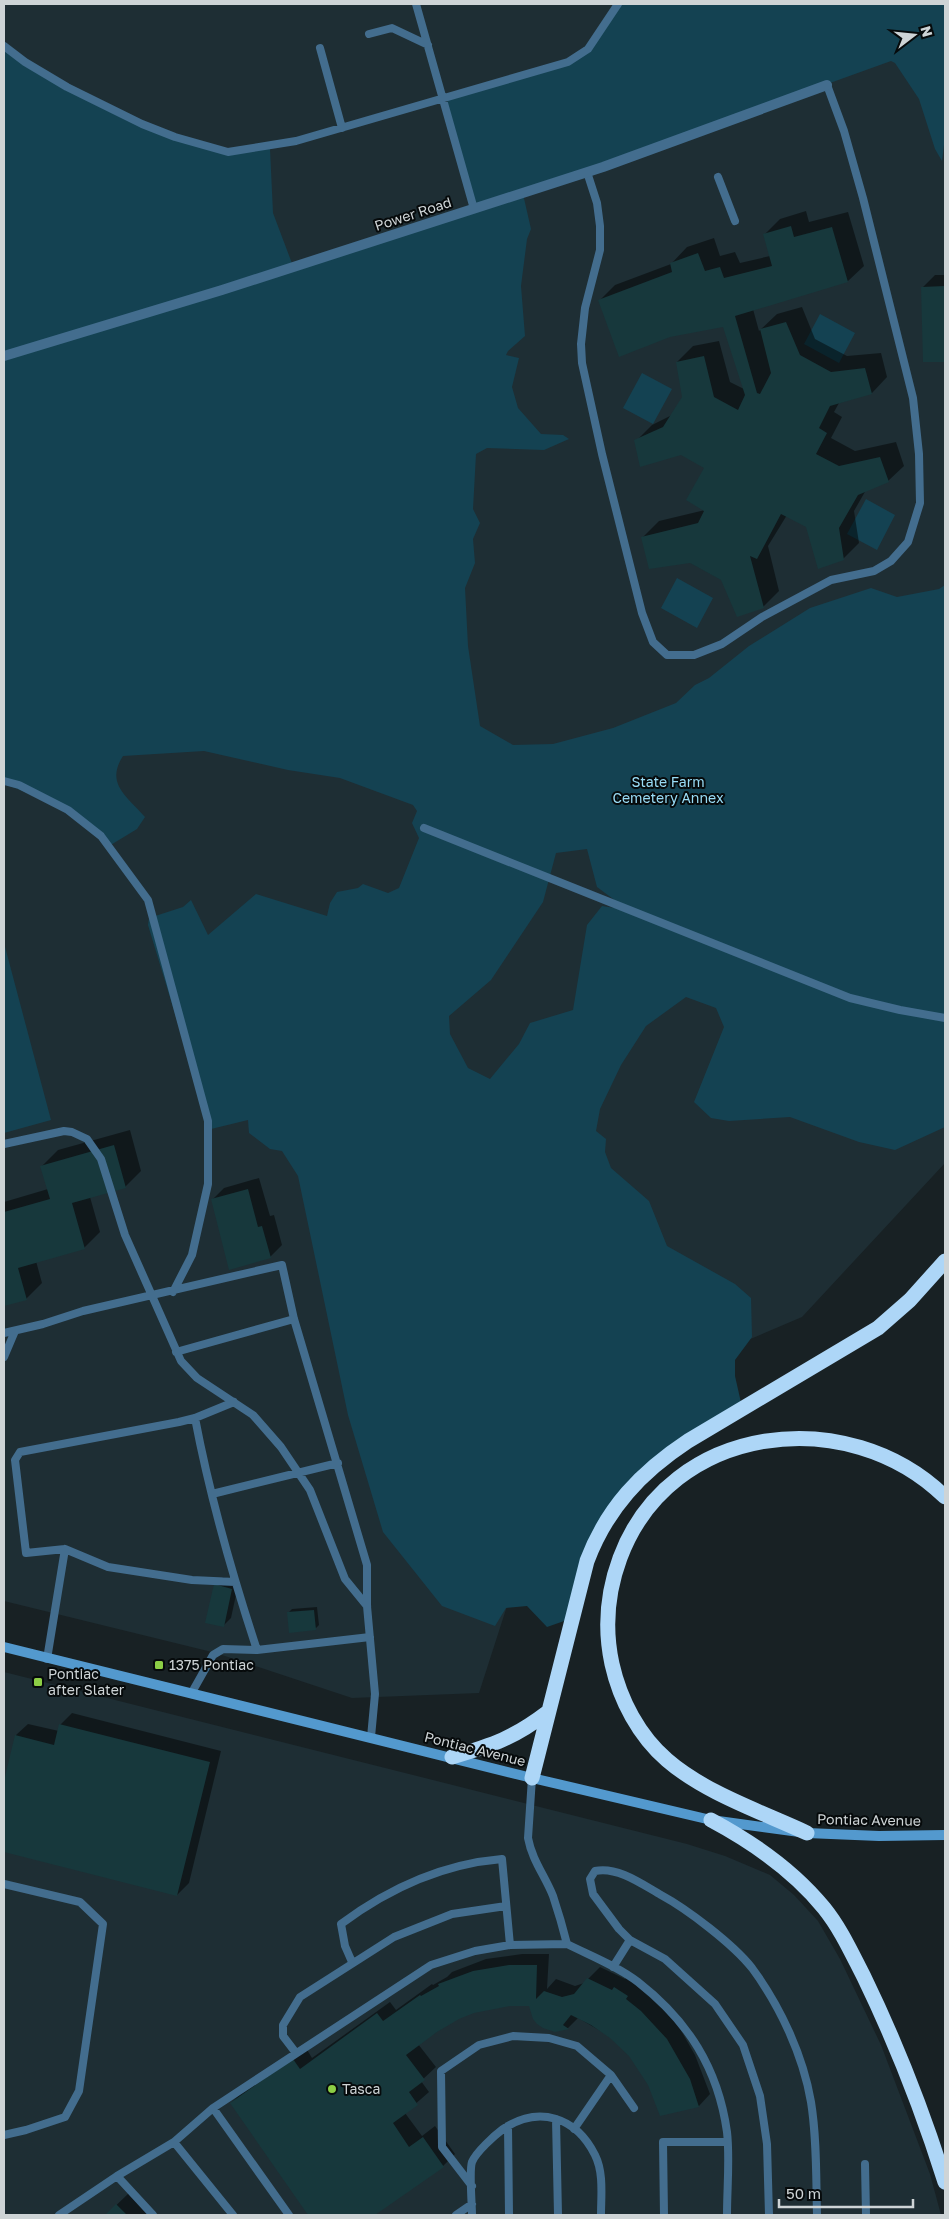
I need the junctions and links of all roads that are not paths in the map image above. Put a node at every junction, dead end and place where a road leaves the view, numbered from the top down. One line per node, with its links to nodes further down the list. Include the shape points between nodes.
1 (416, 4): 5 (lane)
2 (618, 4): 8 (lane, via 588,49 568,62)
3 (370, 34): 5 (lane, via 392,28)
4 (4, 46): 9 (lane, via 67,87 142,124 219,151 271,147)
5 (428, 46): 8 (lane)
6 (320, 48): 9 (lane)
7 (827, 84): 10 (street, Power Road); 10 (lane, via 863,198 913,398 920,503 908,542 892,561 874,571 831,580 762,617 722,644 694,655 667,655 653,642 642,613 602,454 582,363 585,308 600,250 597,203)
8 (444, 99): 9 (lane); 12 (lane)
9 (342, 128)
10 (587, 172): 12 (street, Power Road)
11 (718, 177): 13 (lane)
12 (474, 209): 14 (street, Power Road)
13 (735, 221)
14 (4, 356)
15 (4, 781): 20 (lane, via 19,785 68,810 101,836 148,900 208,1121 208,1184 192,1255)
16 (424, 828): 17 (lane, via 850,998)
17 (945, 1018)
18 (4, 1144): 21 (lane, via 64,1131 87,1139 101,1159 125,1236)
19 (945, 1261): 41 (highway, via 910,1300 878,1328 688,1441 661,1459 629,1490 602,1528 587,1561)
20 (173, 1292): 21 (lane); 22 (lane, via 282,1266)
21 (152, 1297): 23 (lane, via 83,1311); 25 (lane)
22 (294, 1319): 25 (lane); 29 (lane)
23 (16, 1331): 24 (lane); 26 (lane)
24 (4, 1333)
25 (176, 1352): 27 (lane, via 197,1378)
26 (4, 1357)
27 (234, 1402): 28 (lane); 30 (lane, via 253,1414)
28 (195, 1418): 31 (lane); 33 (lane, via 20,1452 15,1460 26,1552)
29 (338, 1463): 30 (lane); 35 (lane, via 367,1565)
30 (299, 1471): 31 (lane); 35 (lane, via 310,1490 346,1579)
31 (212, 1494): 34 (lane)
32 (945, 1497): 46 (highway, via 901,1464 863,1447 821,1438 775,1439 722,1453 687,1472 656,1499 623,1549 610,1590 607,1632 614,1672 639,1728 666,1759 683,1772 717,1792)
33 (65, 1549): 34 (lane, via 108,1567 192,1580); 39 (lane)
34 (235, 1582): 38 (lane)
35 (367, 1606): 36 (lane)
36 (370, 1637): 38 (lane); 42 (lane, via 375,1694)
37 (4, 1647): 39 (main road, Pontiac Avenue)
38 (257, 1650): 40 (lane, via 223,1649 213,1655)
39 (47, 1659): 40 (main road, Pontiac Avenue)
40 (191, 1694): 42 (main road, Pontiac Avenue)
41 (548, 1712): 43 (highway, via 510,1738); 44 (highway)
42 (371, 1737): 43 (main road, Pontiac Avenue)
43 (452, 1757): 44 (main road, Pontiac Avenue)
44 (532, 1778): 45 (main road, Pontiac Avenue); 51 (lane, via 528,1838 552,1894)
45 (711, 1820): 46 (main road, Pontiac Avenue); 67 (highway, via 752,1843 783,1866 813,1895 838,1927 895,2046)
46 (807, 1833): 47 (main road, Pontiac Avenue)
47 (945, 1834)
48 (4, 1884): 62 (lane, via 80,1902 103,1924 80,2090 65,2117)
49 (506, 1906): 52 (lane); 53 (lane, via 469,1910 431,1920); 53 (lane, via 502,1860 474,1862 438,1871 359,1911 341,1924)
50 (630, 1940): 54 (lane); 81 (lane, via 665,1959 714,2004 743,2045 760,2096 767,2144); 82 (lane, via 593,1894 590,1879 595,1871 605,1869 631,1878 670,1900 711,1929 751,1967 775,2004 796,2046 811,2101)
51 (568, 1944): 52 (lane); 54 (lane)
52 (510, 1945): 55 (lane, via 475,1951 431,1965)
53 (352, 1962): 55 (lane, via 300,1997 283,2025 283,2036)
54 (613, 1967): 64 (lane, via 637,1982 673,2014 696,2043 711,2072 722,2105)
55 (296, 2053): 57 (lane)
56 (611, 2075): 58 (lane); 61 (lane); 68 (lane, via 577,2046 549,2038 513,2036 479,2045 441,2070 442,2147)
57 (213, 2108): 63 (lane); 73 (lane)
58 (634, 2108)
59 (556, 2119): 60 (lane, via 538,2115); 61 (lane); 77 (lane)
60 (508, 2126): 68 (lane, via 486,2144 472,2162); 76 (lane)
61 (574, 2129): 78 (lane, via 595,2156 601,2178)
62 (4, 2135)
63 (174, 2142): 66 (lane); 72 (lane)
64 (727, 2142): 79 (lane, via 663,2142); 80 (lane)
65 (865, 2164): 83 (lane)
66 (117, 2176): 70 (lane); 71 (lane)
67 (945, 2182)
68 (472, 2186): 69 (lane)
69 (472, 2204): 74 (lane); 75 (lane)
70 (59, 2215)
71 (153, 2215)
72 (233, 2215)
73 (290, 2215)
74 (456, 2215)
75 (472, 2215)
76 (510, 2215)
77 (558, 2215)
78 (601, 2215)
79 (664, 2215)
80 (727, 2215)
81 (769, 2215)
82 (816, 2215)
83 (866, 2215)

